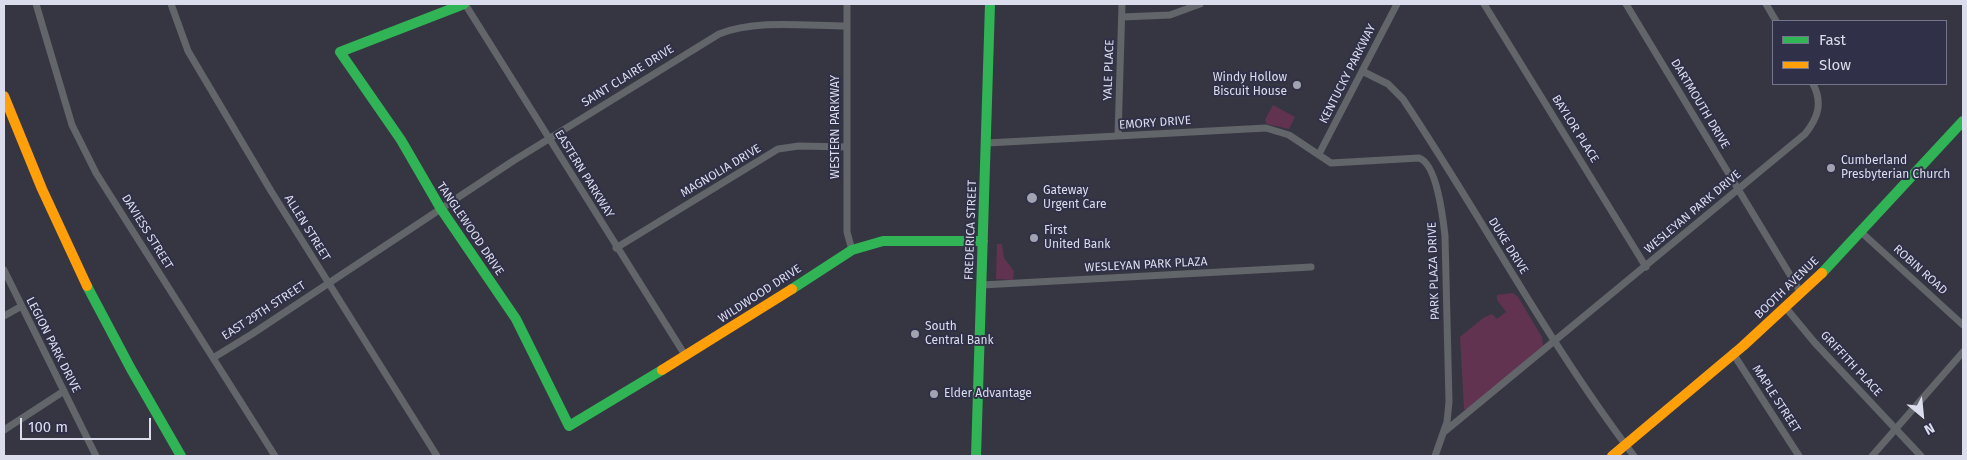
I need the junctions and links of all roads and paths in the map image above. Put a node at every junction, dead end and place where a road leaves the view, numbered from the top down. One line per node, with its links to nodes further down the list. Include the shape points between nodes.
1 (36, 4): 44 (street, DAVIESS STREET, via 78,141)
2 (171, 4): 33 (street, ALLEN STREET, via 188,51)
3 (464, 4): 20 (street, EASTERN PARKWAY); 25 (street, TANGLEWOOD DRIVE, via 340,52 400,140)
4 (847, 4): 14 (street, WESTERN PARKWAY)
5 (990, 4): 21 (street, FREDERICA STREET)
6 (1122, 4): 12 (street, YALE PLACE)
7 (1200, 4): 12 (street, via 1170,15)
8 (1397, 4): 15 (street, KENTUCKY PARKWAY)
9 (1484, 4): 31 (street, BAYLOR PLACE)
10 (1626, 4): 24 (street, DARTMOUTH DRIVE)
11 (1766, 4): 13 (street)
12 (1122, 17): 19 (street, YALE PLACE)
13 (1775, 20)
14 (847, 26): 20 (street, SAINT CLAIRE DRIVE, via 730,29 696,46); 22 (street, WESTERN PARKWAY)
15 (1362, 71): 23 (street, KENTUCKY PARKWAY); 40 (street, DUKE DRIVE, via 1388,84 1402,99)
16 (1813, 85): 24 (street, WESLEYAN PARK DRIVE, via 1820,103 1813,124)
17 (4, 96): 52 (street, via 68,248 118,348)
18 (1963, 121): 26 (street, BOOTH AVENUE)
19 (1118, 136): 21 (street, EMORY DRIVE); 23 (street, EMORY DRIVE, via 1266,128 1289,135)
20 (549, 139): 25 (street, SAINT CLAIRE DRIVE); 28 (street, EASTERN PARKWAY)
21 (986, 143): 27 (street, FREDERICA STREET)
22 (847, 147): 28 (street, MAGNOLIA DRIVE, via 778,149); 29 (street, WESTERN PARKWAY, via 847,232)
23 (1319, 154): 49 (street, PARK PLAZA DRIVE, via 1331,163 1419,158 1430,170 1442,211 1445,236 1449,402)
24 (1737, 189): 31 (street, WESLEYAN PARK DRIVE); 35 (street, DARTMOUTH DRIVE)
25 (441, 209): 33 (street, EAST 29TH STREET); 46 (street, TANGLEWOOD DRIVE, via 516,319)
26 (1861, 232): 35 (street, BOOTH AVENUE); 39 (street, ROBIN ROAD)
27 (983, 241): 29 (street, WILDWOOD DRIVE, via 883,241); 34 (street, FREDERICA STREET)
28 (616, 248): 42 (street, EASTERN PARKWAY)
29 (852, 250): 42 (street, WILDWOOD DRIVE)
30 (1311, 267): 34 (street, WESLEYAN PARK PLAZA)
31 (1646, 267): 40 (street, WESLEYAN PARK DRIVE)
32 (4, 270): 36 (street, LEGION PARK DRIVE)
33 (328, 283): 44 (street, EAST 29TH STREET); 54 (street, ALLEN STREET)
34 (982, 285): 55 (street, FREDERICA STREET)
35 (1801, 293): 37 (street, BOOTH AVENUE)
36 (20, 307): 38 (street); 45 (street, LEGION PARK DRIVE)
37 (1786, 308): 43 (street, BOOTH AVENUE); 47 (street, GRIFFITH PLACE)
38 (4, 316)
39 (1963, 325)
40 (1554, 344): 49 (street); 50 (street, DUKE DRIVE)
41 (1963, 352): 47 (street)
42 (685, 355): 46 (street, WILDWOOD DRIVE)
43 (1734, 355): 50 (street, BOOTH AVENUE); 59 (street, MAPLE STREET)
44 (213, 358): 53 (street, DAVIESS STREET)
45 (64, 391): 48 (street); 51 (street, LEGION PARK DRIVE)
46 (569, 426)
47 (1896, 429): 60 (street); 61 (street, GRIFFITH PLACE)
48 (4, 430)
49 (1444, 432): 56 (street, PARK PLAZA DRIVE)
50 (1626, 445): 57 (street, BOOTH AVENUE); 58 (street, DUKE DRIVE)
51 (96, 456)
52 (181, 456)
53 (275, 456)
54 (437, 456)
55 (976, 456)
56 (1435, 456)
57 (1612, 456)
58 (1634, 456)
59 (1799, 456)
60 (1872, 456)
61 (1921, 456)

